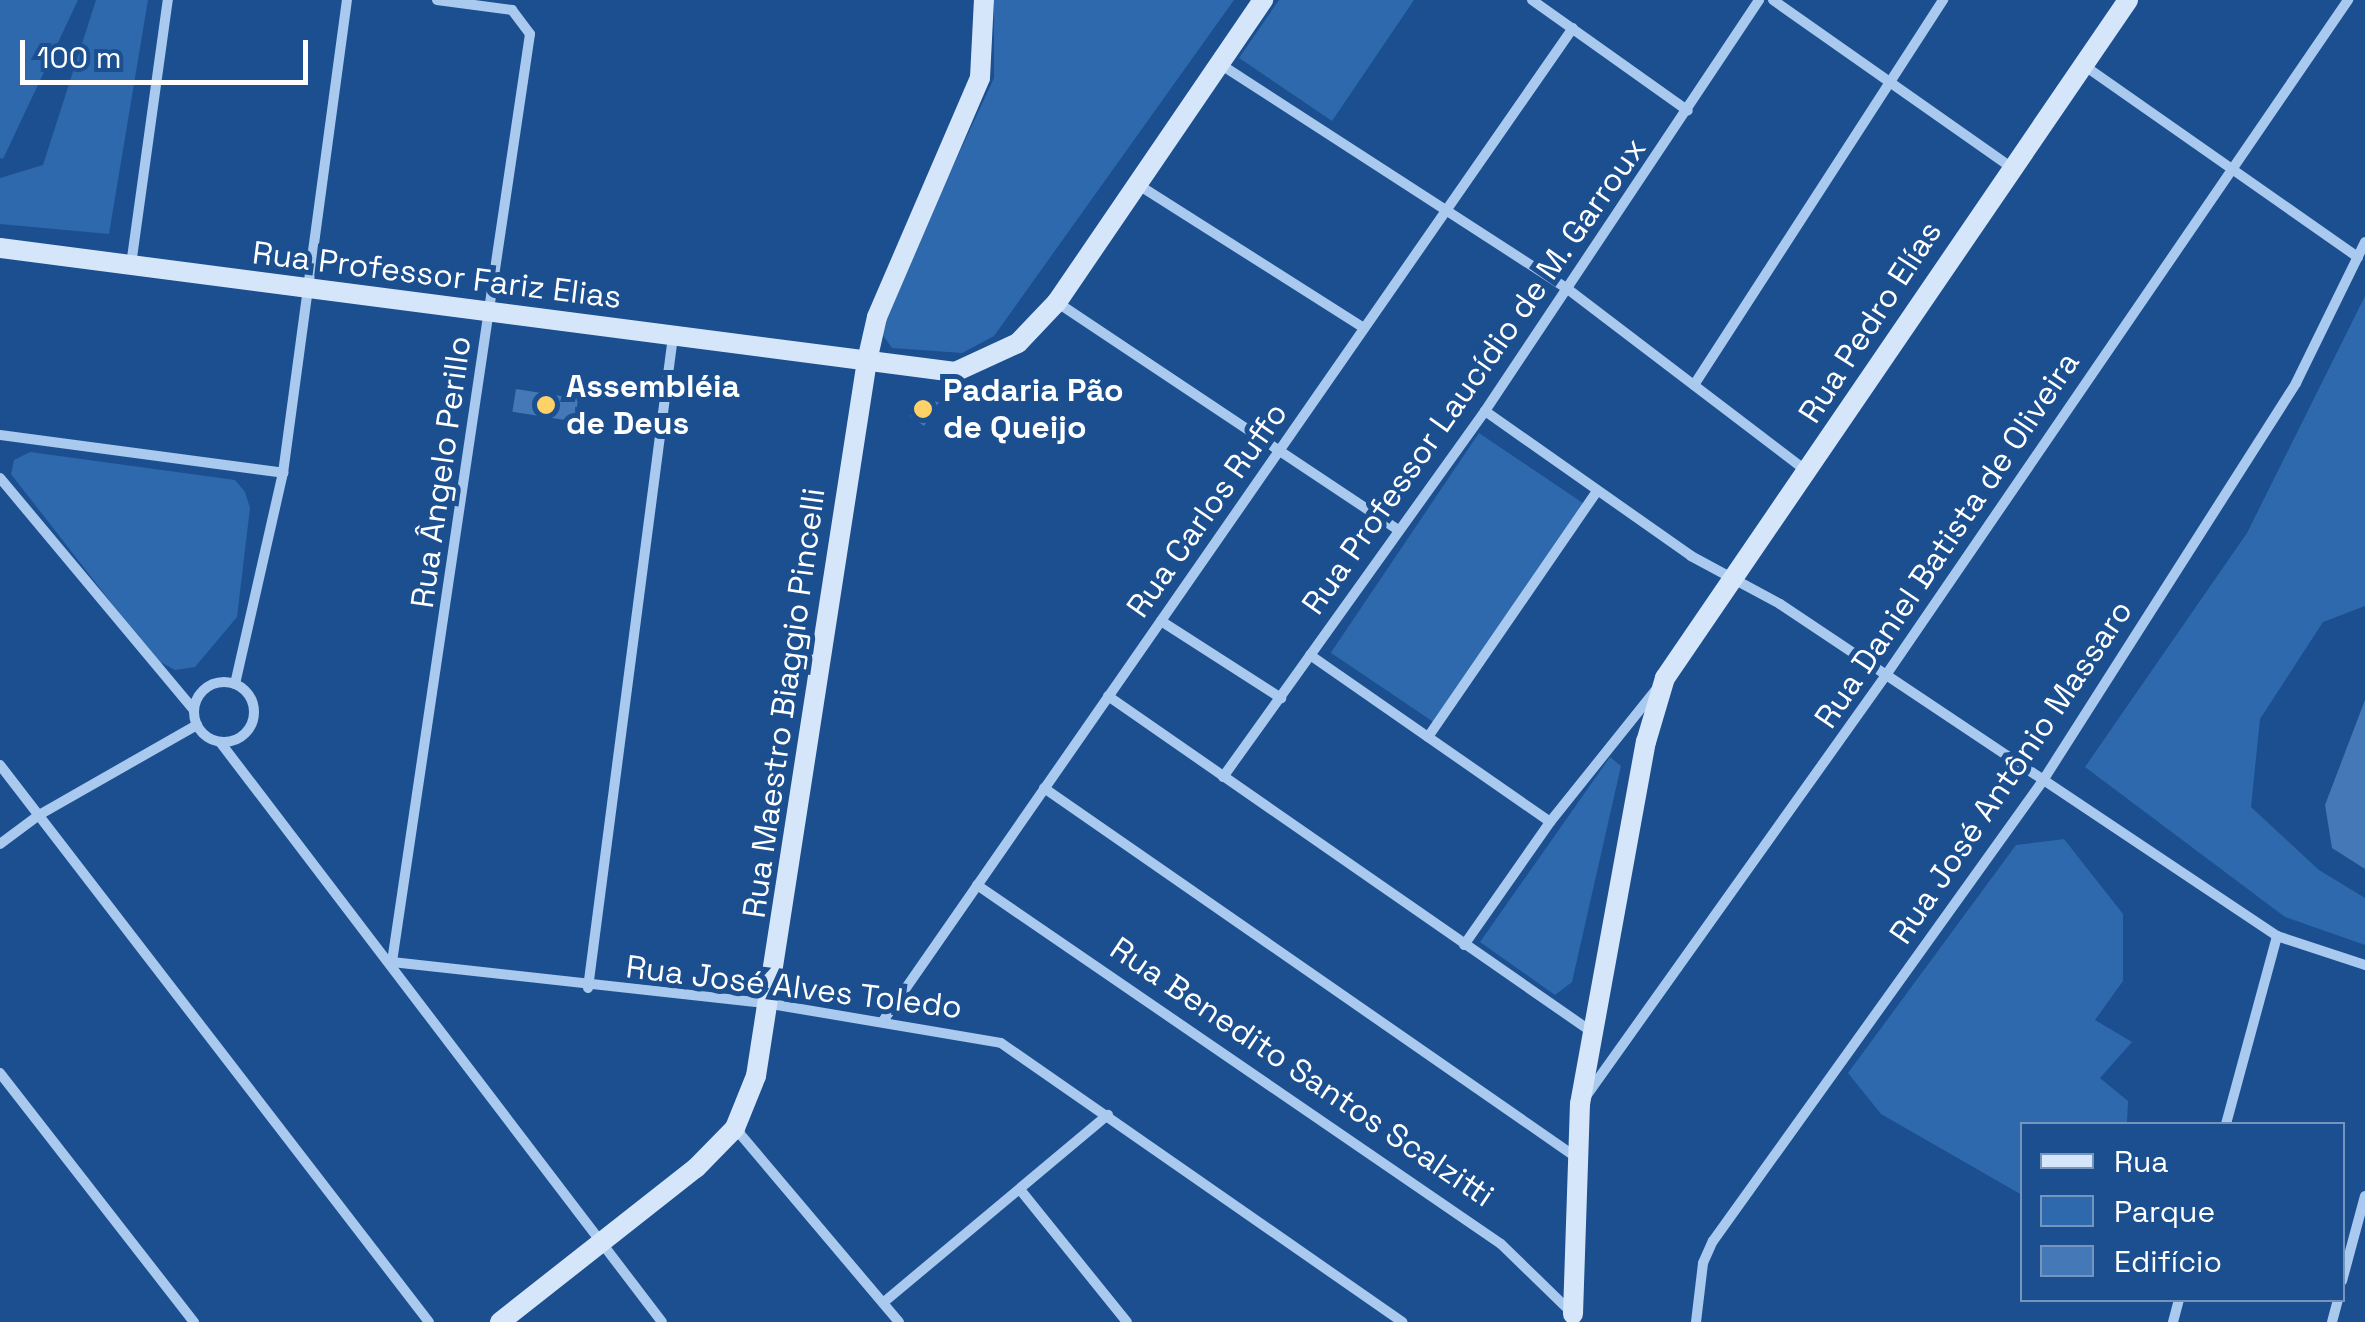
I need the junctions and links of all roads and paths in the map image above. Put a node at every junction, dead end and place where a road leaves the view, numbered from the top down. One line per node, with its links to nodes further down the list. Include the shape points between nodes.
1 (168, 0): 24 (street)
2 (347, 0): 25 (street)
3 (437, 0): 28 (street, Rua Ângelo Perillo, via 512,10 530,34)
4 (984, 0): 31 (street, Rua Maestro Biaggio Pincelli, via 980,78 878,316)
5 (1263, 0): 14 (street, Rua Professor Fariz Elias)
6 (1532, 0): 12 (street)
7 (1759, 0): 16 (street, Rua Professor Laucídio de M. Garroux)
8 (1772, 0): 15 (street)
9 (1943, 0): 15 (street)
10 (2128, 0): 13 (street, Rua Pedro Elías)
11 (2348, 0): 18 (street, Rua Daniel Batista de Oliveira)
12 (1573, 28): 16 (street); 20 (street, Rua Carlos Ruffo)
13 (2081, 63): 17 (street, Rua Pedro Elías); 18 (street)
14 (1219, 64): 19 (street, Rua Professor Fariz Elias); 20 (street)
15 (1887, 80): 17 (street); 32 (street)
16 (1688, 111): 26 (street, Rua Professor Laucídio de M. Garroux)
17 (2009, 166): 36 (street, Rua Pedro Elías)
18 (2230, 168): 23 (street); 45 (street, Rua Daniel Batista de Oliveira)
19 (1136, 184): 27 (street, Rua Professor Fariz Elias); 29 (street)
20 (1448, 207): 26 (street); 29 (street, Rua Carlos Ruffo)
21 (2365, 242): 23 (street, Rua José Antônio Massaro)
22 (0, 248): 24 (street, Rua Professor Fariz Elias)
23 (2358, 257): 55 (street, Rua José Antônio Massaro, via 2296,383)
24 (132, 265): 25 (street, Rua Professor Fariz Elias)
25 (310, 289): 28 (street, Rua Professor Fariz Elias); 37 (street)
26 (1569, 290): 32 (street); 33 (street, Rua Professor Laucídio de M. Garroux)
27 (1057, 302): 31 (street, Rua Professor Fariz Elias, via 1018,343 954,372); 35 (street)
28 (490, 311): 30 (street, Rua Professor Fariz Elias); 63 (street, Rua Ângelo Perillo)
29 (1364, 328): 35 (street, Rua Carlos Ruffo)
30 (673, 335): 31 (street, Rua Professor Fariz Elias); 65 (street)
31 (867, 361): 66 (street, Rua Maestro Biaggio Pincelli)
32 (1694, 385): 36 (street)
33 (1485, 411): 39 (street); 40 (street, Rua Professor Laucídio de M. Garroux)
34 (0, 435): 37 (street)
35 (1280, 450): 40 (street); 42 (street, Rua Carlos Ruffo)
36 (1807, 471): 41 (street, Rua Pedro Elías)
37 (283, 473): 46 (street)
38 (0, 478): 49 (street)
39 (1596, 493): 41 (street); 51 (street)
40 (1398, 529): 43 (street, Rua Professor Laucídio de M. Garroux)
41 (1736, 580): 44 (street, Rua Pedro Elías); 45 (street)
42 (1161, 621): 47 (street, Rua Carlos Ruffo); 48 (street)
43 (1310, 655): 48 (street, Rua Professor Laucídio de M. Garroux); 51 (street)
44 (1666, 678): 58 (street, Rua Pedro Elías); 68 (street, Rua Pedro Elías, via 1646,742)
45 (1884, 678): 55 (street); 70 (street, Rua Daniel Batista de Oliveira, via 1621,1056)
46 (235, 684): 49 (street, via 208,687); 52 (street, via 249,696 251,724 238,738)
47 (1108, 696): 54 (street); 56 (street, Rua Carlos Ruffo)
48 (1281, 698): 54 (street, Rua Professor Laucídio de M. Garroux)
49 (194, 710): 50 (street)
50 (197, 725): 52 (street); 57 (street)
51 (1428, 738): 58 (street)
52 (220, 742): 63 (street)
53 (0, 765): 57 (street)
54 (1223, 777): 62 (street)
55 (2042, 782): 61 (street); 88 (street, Rua José Antônio Massaro, via 1713,1242 1703,1264)
56 (1044, 788): 60 (street, Rua Carlos Ruffo); 74 (street)
57 (38, 815): 59 (street); 82 (street)
58 (1550, 822): 62 (street, Rua Pedro Elías)
59 (0, 844)
60 (977, 885): 67 (street, Rua Carlos Ruffo); 80 (street, Rua Benedito Santos Scalzitti, via 1501,1244)
61 (2276, 936): 64 (street); 72 (street)
62 (1464, 945): 68 (street)
63 (392, 962): 65 (street, Rua José Alves Toledo); 77 (street)
64 (2365, 966)
65 (588, 988): 66 (street, Rua José Alves Toledo)
66 (772, 1004): 67 (street, Rua José Alves Toledo); 73 (street, Rua Maestro Biaggio Pincelli, via 756,1076)
67 (883, 1021): 71 (street, Rua José Alves Toledo, via 1002,1043)
68 (1592, 1032): 70 (street, Rua Pedro Elías)
69 (0, 1073): 81 (street)
70 (1580, 1104): 74 (street, Rua Pedro Elías)
71 (1108, 1115): 75 (street); 87 (street, Rua José Alves Toledo)
72 (2227, 1122)
73 (735, 1128): 77 (street, Rua Maestro Biaggio Pincelli); 79 (street)
74 (1576, 1157): 80 (street, Rua Pedro Elías)
75 (1022, 1192): 79 (street); 86 (street)
76 (2365, 1196): 78 (street)
77 (600, 1243): 83 (street, Rua Maestro Biaggio Pincelli); 84 (street)
78 (2345, 1271)
79 (884, 1302): 85 (street)
80 (1572, 1319)
81 (194, 1322)
82 (429, 1322)
83 (500, 1322)
84 (662, 1322)
85 (899, 1322)
86 (1127, 1322)
87 (1402, 1322)
88 (1696, 1322)

